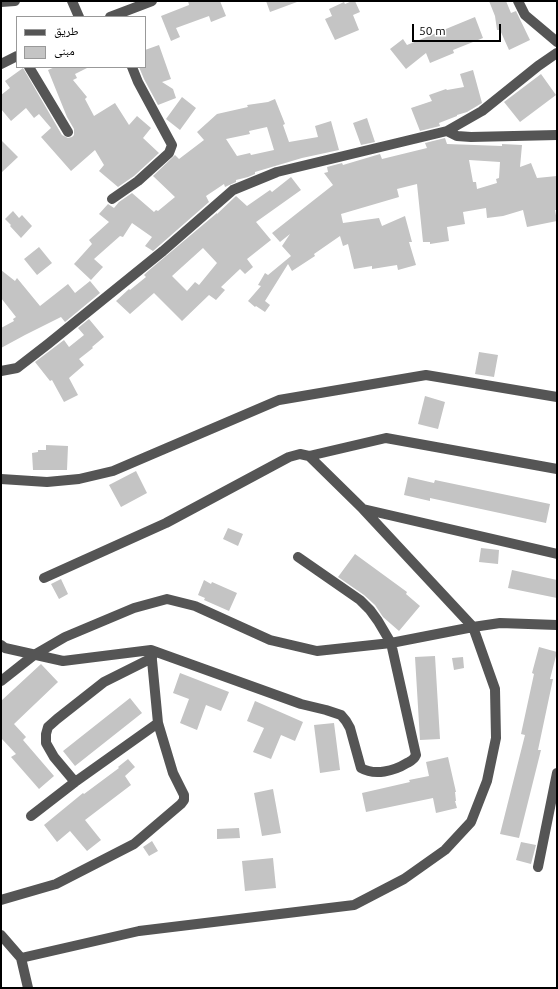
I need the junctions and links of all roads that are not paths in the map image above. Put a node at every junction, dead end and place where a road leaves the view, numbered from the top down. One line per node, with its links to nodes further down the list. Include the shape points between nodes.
1 (15, 1): 5 (street)
2 (72, 1): 6 (street)
3 (152, 1): 7 (street)
4 (518, 1): 8 (street, via 525,15)
5 (1, 2)
6 (79, 16)
7 (114, 16)
8 (557, 42)
9 (557, 53): 15 (street, via 482,110)
10 (16, 56): 11 (street)
11 (1, 64)
12 (30, 68): 14 (street)
13 (132, 68): 17 (street, via 172,149 138,181)
14 (68, 132)
15 (447, 132): 16 (street, via 471,137); 18 (street, via 277,172 233,190 163,251 42,349 17,368)
16 (557, 135)
17 (112, 199)
18 (1, 371)
19 (557, 397): 22 (street, via 426,375 279,400 112,471 47,482)
20 (309, 456): 21 (street, via 386,438); 23 (street); 26 (street, via 289,456 166,523)
21 (557, 469)
22 (1, 479)
23 (363, 509): 24 (street); 28 (street)
24 (557, 554)
25 (298, 557): 29 (street, via 360,600 370,610)
26 (44, 578)
27 (557, 625): 28 (street, via 500,623)
28 (473, 627): 29 (street); 41 (street, via 495,689 496,738 487,781 471,822 445,850 404,879 354,905 139,931)
29 (391, 643): 31 (street, via 416,755 399,768 389,771 370,771 361,768 350,728 341,715 300,704); 32 (street, via 317,651 270,640 194,606 167,599 134,608 65,637)
30 (1, 645): 32 (street)
31 (152, 654): 32 (street, via 63,661); 34 (street); 36 (street, via 104,682 48,728 46,743 54,757)
32 (34, 655): 33 (street)
33 (1, 681)
34 (158, 722): 36 (street); 39 (street, via 173,773 184,795 181,804 134,844 56,884)
35 (557, 773): 38 (street)
36 (76, 782): 37 (street)
37 (31, 816)
38 (538, 867)
39 (1, 900)
40 (1, 935): 41 (street)
41 (21, 958): 42 (street)
42 (28, 988)

